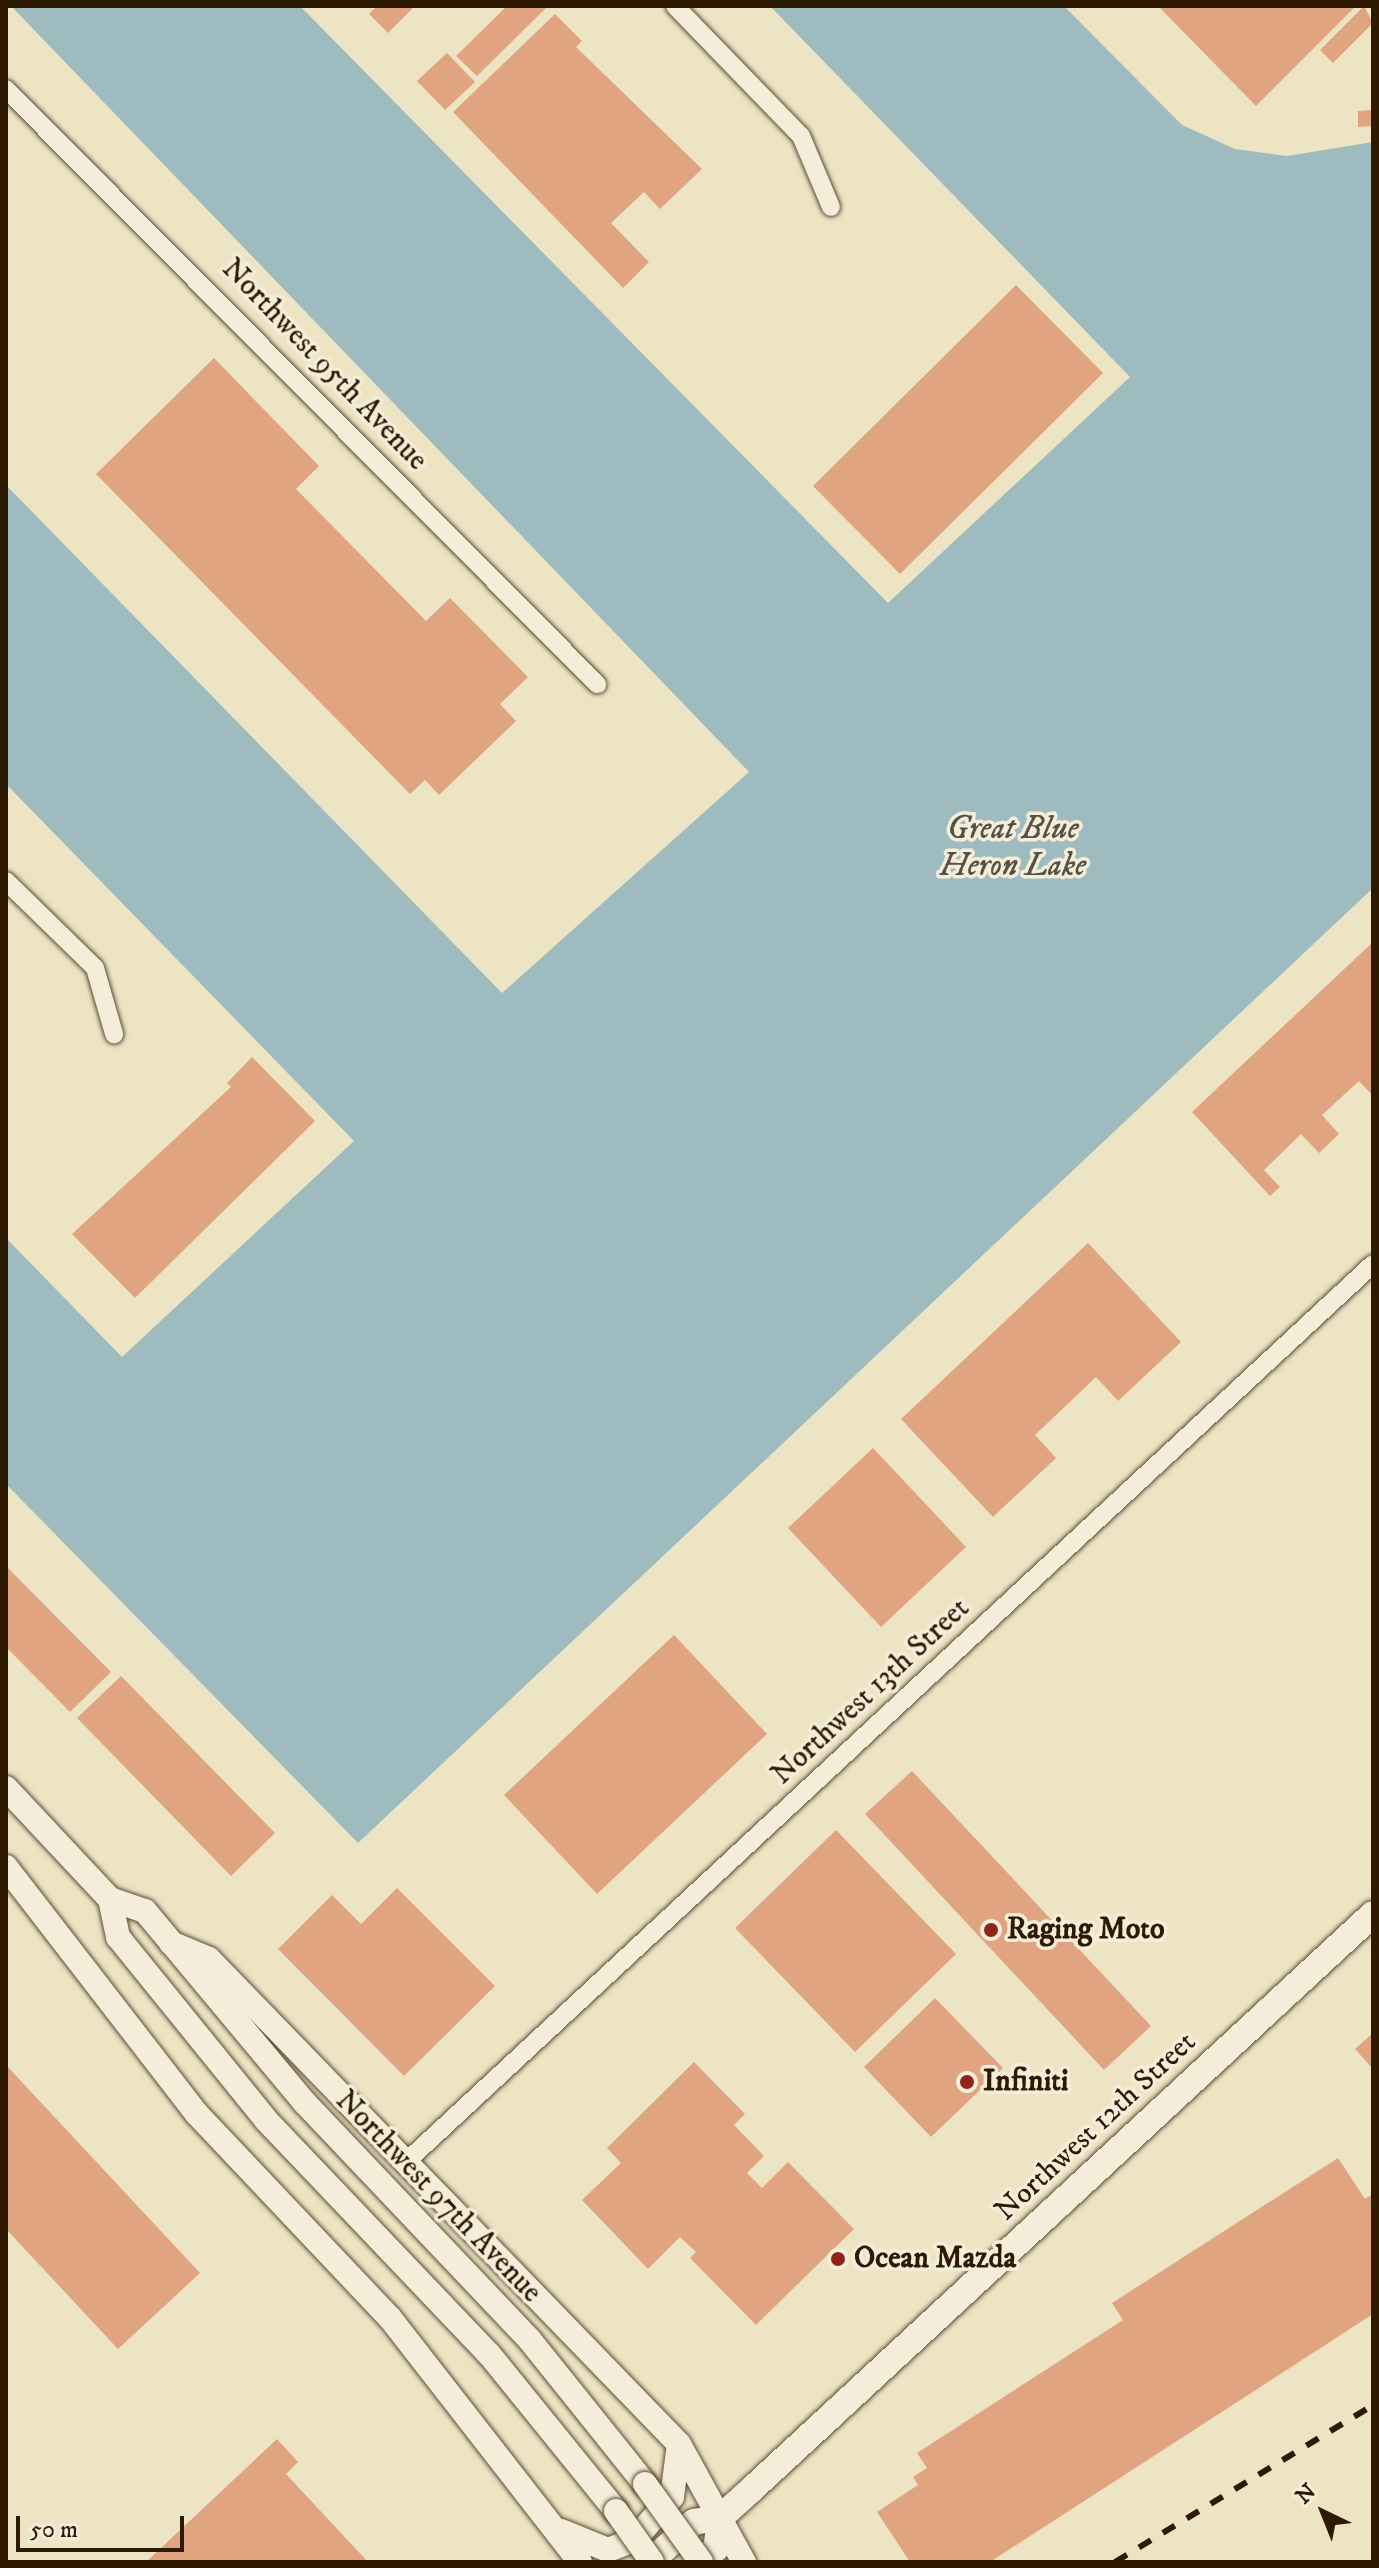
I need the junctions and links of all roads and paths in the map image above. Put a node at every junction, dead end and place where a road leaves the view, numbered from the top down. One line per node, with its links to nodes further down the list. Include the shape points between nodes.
1 (675, 6): 3 (street, via 801,136)
2 (6, 89): 4 (street, Northwest 95th Avenue)
3 (831, 207)
4 (597, 684)
5 (6, 881): 6 (street, via 95,968)
6 (114, 1034)
7 (1373, 1264): 13 (street, Northwest 13th Street)
8 (6, 1788): 10 (street, Northwest 97th Avenue)
9 (6, 1867): 16 (street, via 197,2114 390,2318)
10 (110, 1899): 12 (street, Northwest 97th Avenue, via 145,1911); 18 (street, bridge, via 118,1937 240,2088 489,2354)
11 (1373, 1914): 15 (main road, Northwest 12th Street)
12 (171, 1943): 13 (street, via 209,1959); 19 (street, Northwest 97th Avenue, bridge, via 314,2114 529,2339)
13 (407, 2161): 14 (street)
14 (679, 2444): 15 (street); 16 (street, via 672,2497 634,2540 594,2548)
15 (721, 2517): 18 (main road, Northwest 12th Street, via 694,2522); 19 (main road, via 716,2548); 20 (street)
16 (552, 2526): 17 (street)
17 (580, 2562)
18 (651, 2562)
19 (701, 2562)
20 (744, 2562)

